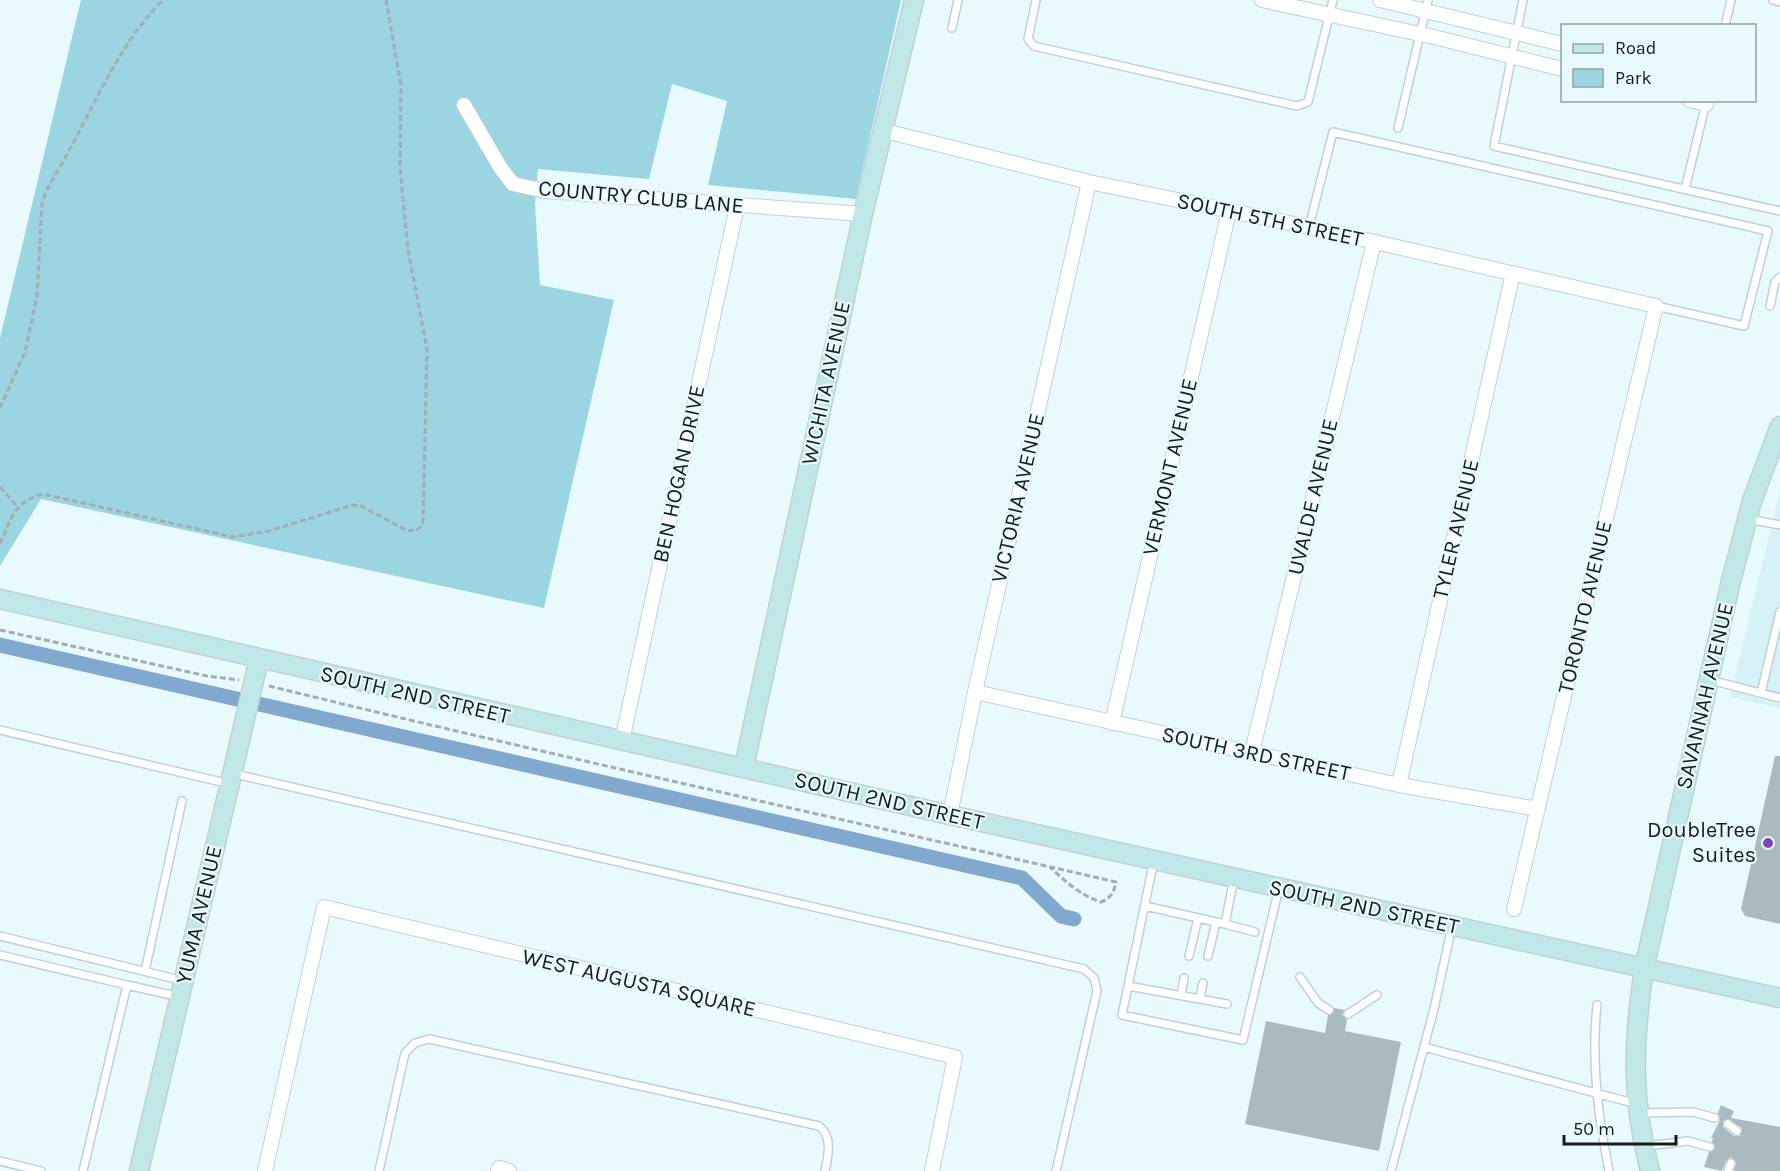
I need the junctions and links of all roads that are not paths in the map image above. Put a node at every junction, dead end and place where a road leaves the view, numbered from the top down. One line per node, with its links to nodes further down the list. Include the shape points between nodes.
1 (914, 0): 23 (main road, WICHITA AVENUE)
2 (958, 0): 14 (lane)
3 (1036, 0): 12 (lane, via 1028,39 1034,46 1297,106 1308,102)
4 (1262, 0): 12 (street)
5 (1333, 0): 12 (lane)
6 (1380, 0): 11 (street)
7 (1523, 0): 16 (lane)
8 (1731, 0): 13 (lane)
9 (1773, 0): 10 (lane)
10 (1780, 2)
11 (1427, 6): 15 (lane); 16 (street)
12 (1329, 14): 15 (street)
13 (1725, 24)
14 (952, 28)
15 (1421, 34): 18 (street); 22 (lane)
16 (1516, 34): 17 (street); 18 (lane)
17 (1561, 44)
18 (1512, 57): 19 (street); 25 (lane, via 1494,146)
19 (1561, 69)
20 (1706, 103): 25 (lane)
21 (464, 105): 26 (street, COUNTRY CLUB LANE, via 513,184 546,191)
22 (1398, 128)
23 (885, 130): 24 (street, SOUTH 5TH STREET); 29 (main road, WICHITA AVENUE)
24 (1089, 182): 27 (street, SOUTH 5TH STREET); 43 (street, VICTORIA AVENUE)
25 (1685, 189): 28 (lane)
26 (737, 206): 29 (street, COUNTRY CLUB LANE); 48 (street, BEN HOGAN DRIVE)
27 (1229, 211): 30 (street, SOUTH 5TH STREET); 46 (street, VERMONT AVENUE)
28 (1780, 211)
29 (863, 214): 50 (main road, WICHITA AVENUE)
30 (1309, 227): 31 (street, SOUTH 5TH STREET); 34 (lane, via 1333,132 1768,231 1744,326)
31 (1374, 242): 32 (street, SOUTH 5TH STREET); 49 (street, UVALDE AVENUE)
32 (1513, 273): 34 (street, SOUTH 5TH STREET); 52 (street, TYLER AVENUE)
33 (1780, 277): 35 (lane, via 1775,282)
34 (1656, 306): 54 (street, TORONTO AVENUE)
35 (1770, 306)
36 (1780, 426): 37 (main road, SAVANNAH AVENUE)
37 (1748, 519): 38 (lane); 42 (main road, SAVANNAH AVENUE)
38 (1780, 525)
39 (0, 599): 41 (main road, SOUTH 2ND STREET)
40 (1780, 612): 44 (lane)
41 (259, 660): 48 (main road, SOUTH 2ND STREET); 51 (main road, YUMA AVENUE)
42 (1709, 680): 44 (lane); 70 (main road, SAVANNAH AVENUE)
43 (975, 692): 46 (street, SOUTH 3RD STREET); 55 (street, VICTORIA AVENUE)
44 (1761, 693): 45 (lane)
45 (1780, 698)
46 (1112, 723): 49 (street, SOUTH 3RD STREET)
47 (0, 730): 51 (lane)
48 (622, 741): 50 (main road, SOUTH 2ND STREET)
49 (1252, 752): 52 (street, SOUTH 3RD STREET)
50 (744, 767): 55 (main road, SOUTH 2ND STREET)
51 (231, 779): 77 (main road, YUMA AVENUE); 103 (lane, via 1084,969 1094,978 1096,991)
52 (1399, 785): 54 (street, SOUTH 3RD STREET)
53 (182, 801): 71 (lane)
54 (1538, 809): 60 (street, TORONTO AVENUE)
55 (950, 815): 56 (main road, SOUTH 2ND STREET)
56 (1154, 860): 57 (main road, SOUTH 2ND STREET); 59 (lane)
57 (1234, 878): 58 (main road, SOUTH 2ND STREET); 63 (lane)
58 (1279, 888): 64 (main road, SOUTH 2ND STREET); 76 (lane, via 1243,1040 1122,1015)
59 (1145, 906): 61 (lane); 76 (lane)
60 (1514, 909)
61 (1198, 918): 62 (lane); 68 (lane)
62 (1216, 922): 63 (lane); 69 (lane)
63 (1225, 924): 65 (lane)
64 (1452, 926): 70 (main road, SOUTH 2ND STREET); 86 (lane)
65 (1255, 932)
66 (0, 936): 71 (lane)
67 (0, 955): 75 (lane)
68 (1189, 956)
69 (1208, 956)
70 (1644, 969): 80 (main road, SOUTH 2ND STREET); 88 (main road, SAVANNAH AVENUE, via 1636,1024 1634,1078)
71 (145, 971): 77 (lane)
72 (1300, 977): 84 (lane, via 1318,1003)
73 (1184, 978): 78 (lane)
74 (1203, 984): 81 (lane)
75 (127, 985): 77 (lane); 97 (lane)
76 (1128, 986): 78 (lane)
77 (182, 989): 98 (main road, YUMA AVENUE)
78 (1180, 995): 81 (lane)
79 (1377, 995): 85 (lane)
80 (1780, 998)
81 (1200, 999): 82 (lane)
82 (1227, 1004)
83 (1597, 1005): 87 (lane, via 1593,1047)
84 (1329, 1010)
85 (1348, 1014)
86 (1424, 1047): 87 (lane); 104 (lane)
87 (1595, 1092): 88 (lane); 105 (lane)
88 (1638, 1109): 89 (lane, via 1692,1112); 92 (main road, SAVANNAH AVENUE)
89 (1716, 1118)
90 (1728, 1124): 91 (lane)
91 (1737, 1131)
92 (1643, 1146): 93 (lane, via 1688,1141); 106 (main road, SAVANNAH AVENUE)
93 (1710, 1147)
94 (0, 1161): 96 (lane)
95 (1731, 1163): 107 (lane)
96 (41, 1171)
97 (82, 1171)
98 (139, 1171)
99 (265, 1171): 102 (street, WEST AUGUSTA SQUARE, via 324,907 955,1057)
100 (379, 1171): 101 (lane, via 405,1053 415,1042 429,1039 819,1126 828,1141)
101 (825, 1171)
102 (932, 1171)
103 (1056, 1171)
104 (1391, 1171)
105 (1609, 1171)
106 (1650, 1171)
107 (1728, 1171)

